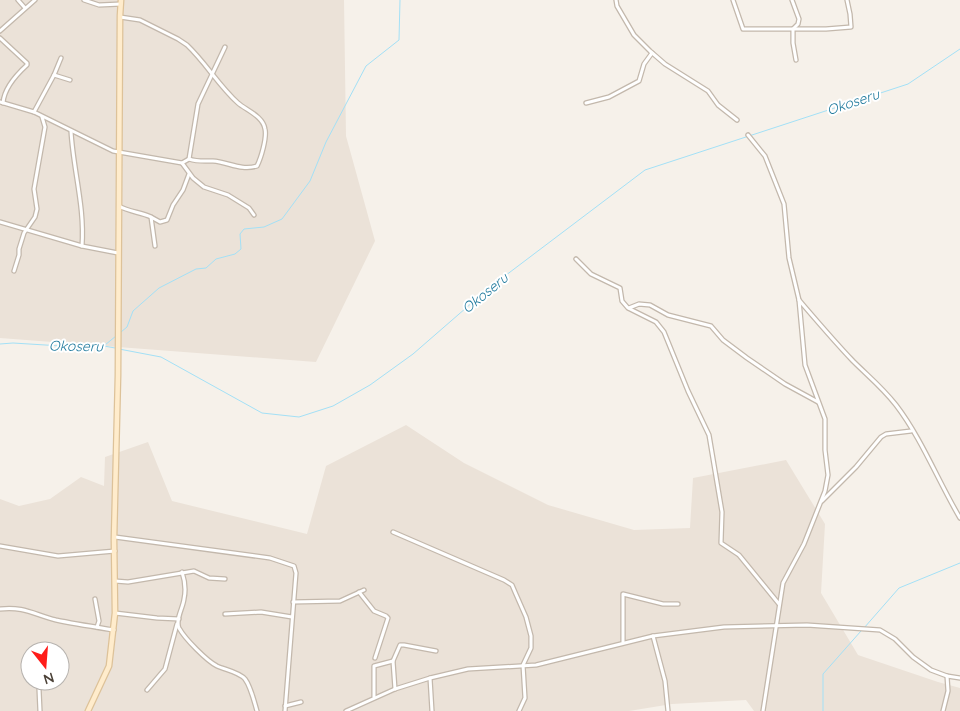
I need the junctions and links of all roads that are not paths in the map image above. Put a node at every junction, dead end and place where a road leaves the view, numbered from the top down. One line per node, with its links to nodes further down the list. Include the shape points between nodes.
1 (18, 0): 9 (street)
2 (35, 0): 9 (street)
3 (84, 0): 8 (street, via 99,5)
4 (616, 0): 15 (street, via 634,35)
5 (733, 0): 11 (street, via 743,28)
6 (792, 0): 11 (street, via 799,18)
7 (847, 0): 11 (street, via 850,27)
8 (121, 2): 10 (street)
9 (25, 8): 12 (street)
10 (120, 16): 19 (street, via 140,20 178,38 194,51); 28 (street)
11 (794, 29): 17 (street)
12 (0, 31)
13 (0, 38): 21 (street, via 27,63 4,94)
14 (226, 46): 19 (street)
15 (652, 53): 22 (street, via 638,81 609,97); 25 (street, via 708,92)
16 (61, 58): 18 (street)
17 (796, 60)
18 (54, 75): 20 (street); 23 (street)
19 (213, 75): 29 (street, via 198,104); 29 (street, via 264,126 262,155 257,166 252,168)
20 (70, 80)
21 (2, 103): 23 (street)
22 (586, 103)
23 (34, 112): 24 (street)
24 (42, 116): 26 (street); 36 (street, via 45,127 34,189 37,209)
25 (737, 120)
26 (71, 131): 28 (street); 37 (street, via 82,214)
27 (748, 135): 42 (street, via 764,156 784,204 789,258)
28 (120, 153): 30 (street); 32 (street)
29 (189, 160): 30 (street)
30 (182, 163): 31 (street)
31 (189, 173): 33 (street, via 204,187 228,196 249,208); 34 (street, via 167,220 160,222)
32 (119, 206): 34 (street); 39 (street)
33 (254, 215)
34 (151, 217): 38 (street)
35 (0, 222): 36 (street)
36 (26, 230): 37 (street); 41 (street)
37 (82, 246): 39 (street)
38 (155, 246)
39 (118, 252): 49 (street)
40 (576, 259): 43 (street, via 591,274 620,288 622,301)
41 (14, 271)
42 (799, 300): 44 (street, via 805,365); 45 (street, via 838,346 880,384)
43 (628, 308): 44 (street, via 650,305 668,315 711,326 747,358); 60 (street, via 656,322 664,332 709,435 722,512 721,542 739,555)
44 (819, 402): 46 (street, via 825,419 828,475)
45 (912, 431): 46 (street, via 880,437); 47 (street)
46 (819, 503): 60 (street, via 804,544 783,583)
47 (960, 518)
48 (393, 532): 75 (street, via 512,585 531,636 531,648)
49 (114, 537): 51 (street); 58 (street, via 288,563 296,568)
50 (0, 546): 51 (street, via 58,556)
51 (114, 551): 54 (street)
52 (182, 572): 53 (street, via 194,571 209,578); 54 (street, via 128,582); 65 (street, via 185,596)
53 (225, 579)
54 (114, 581): 62 (street)
55 (364, 590): 56 (street)
56 (359, 592): 58 (street, via 340,601); 73 (street, via 374,612 388,618)
57 (95, 599): 68 (street)
58 (293, 602): 64 (street)
59 (678, 604): 71 (street, via 663,604 623,594)
60 (780, 604): 67 (street)
61 (0, 610): 68 (street, via 32,611 44,617)
62 (116, 613): 65 (street); 69 (street)
63 (224, 614): 64 (street, via 261,612)
64 (292, 617): 84 (street)
65 (178, 619): 66 (street)
66 (178, 624): 80 (street, via 165,670); 87 (street, via 183,634 212,663 244,677)
67 (776, 626): 70 (street, via 724,627); 76 (street, via 880,630 922,664); 93 (street)
68 (98, 627): 69 (street)
69 (114, 630): 86 (street, via 109,666)
70 (653, 636): 71 (street); 92 (street, via 665,681)
71 (624, 642): 75 (street, via 536,665)
72 (436, 651): 74 (street, via 400,645)
73 (375, 658)
74 (393, 661): 79 (street); 82 (street, via 374,666)
75 (523, 665): 77 (street, via 468,669); 91 (street, via 525,698)
76 (948, 676): 78 (street); 94 (street)
77 (430, 678): 79 (street); 90 (street)
78 (960, 678)
79 (395, 689): 82 (street)
80 (147, 690)
81 (39, 691): 85 (street)
82 (374, 697): 89 (street)
83 (301, 702): 84 (street)
84 (285, 706): 88 (street)
85 (40, 711)
86 (88, 711)
87 (257, 711)
88 (285, 711)
89 (346, 711)
90 (432, 711)
91 (519, 711)
92 (668, 711)
93 (763, 711)
94 (943, 711)

